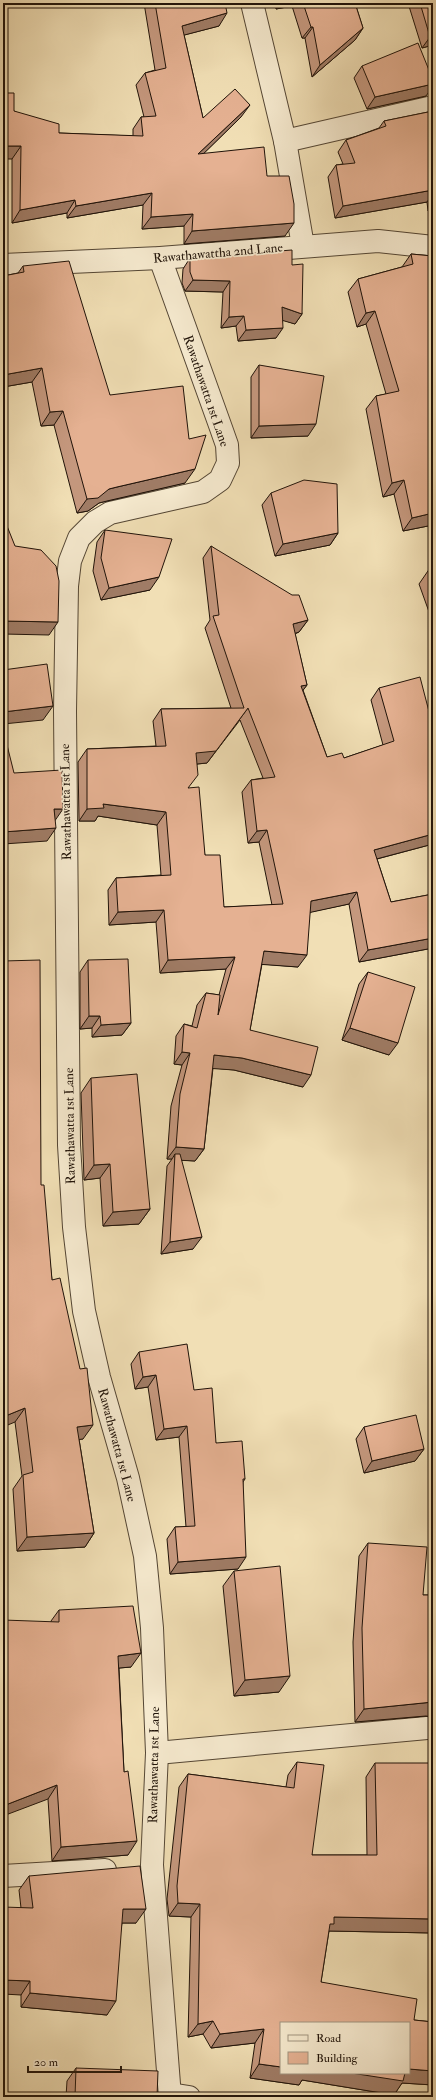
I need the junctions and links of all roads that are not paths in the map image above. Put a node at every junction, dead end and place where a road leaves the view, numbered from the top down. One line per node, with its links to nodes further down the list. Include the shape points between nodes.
1 (252, 3): 3 (street)
2 (433, 107): 3 (street)
3 (285, 141): 4 (street)
4 (303, 246): 5 (street, Rawathawattha 2nd Lane, via 378,241); 6 (street, Rawathawattha 2nd Lane)
5 (433, 247)
6 (160, 258): 7 (street, Rawathawattha 2nd Lane); 9 (street, Rawathawatta 1st Lane, via 227,445 228,463 220,480 204,492 110,513 95,522 79,538 70,561 67,586 65,711 69,1145 74,1228 84,1311 99,1377 128,1478 145,1556 152,1628)
7 (3, 265)
8 (427, 1728): 9 (street)
9 (157, 1753): 10 (street, Rawathawatta 1st Lane)
10 (152, 1865): 11 (street); 12 (street, Rawathawatta 1st Lane)
11 (3, 1876)
12 (177, 2096)

